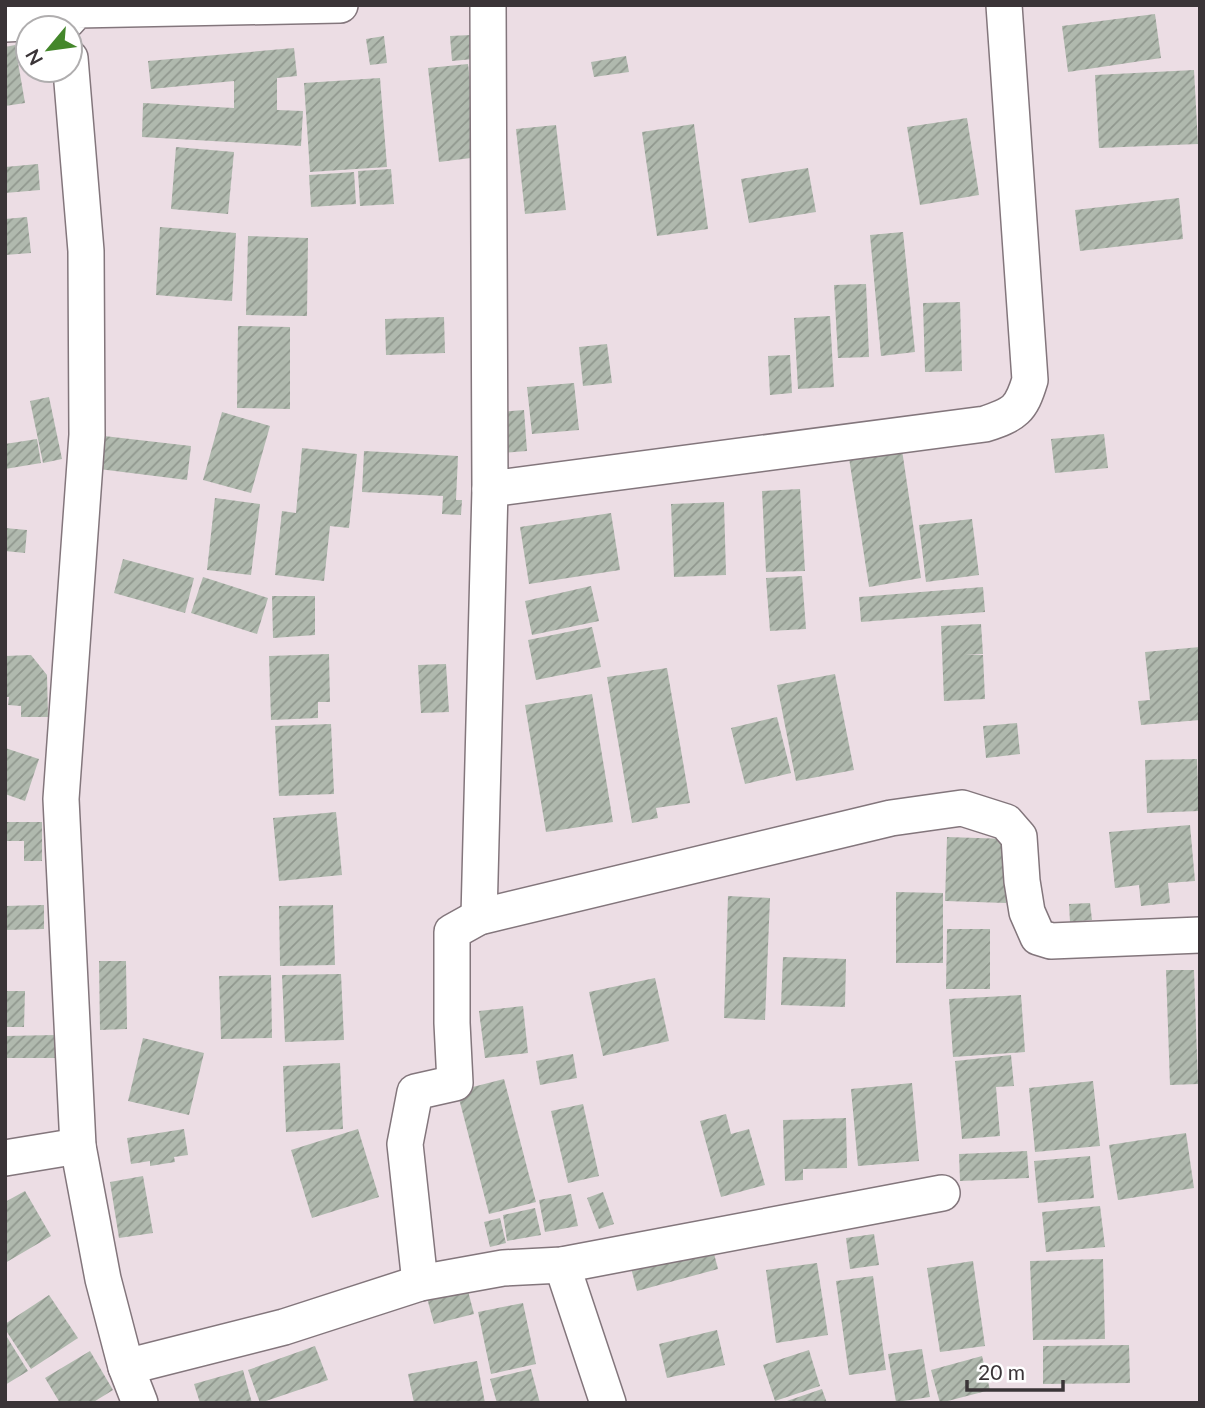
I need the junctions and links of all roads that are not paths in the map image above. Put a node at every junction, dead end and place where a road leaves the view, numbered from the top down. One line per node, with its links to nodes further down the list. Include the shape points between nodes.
1 (340, 5): 4 (street, via 77,10)
2 (488, 5): 6 (street)
3 (1004, 5): 6 (street, via 1030,380 1023,402 1006,417 985,424)
4 (74, 14)
5 (72, 84): 9 (street, via 86,264 87,435 61,799)
6 (490, 489): 7 (street)
7 (479, 917): 8 (street, via 891,818 962,808 1006,822 1019,837 1027,912 1038,937 1051,941); 13 (street, via 452,932 455,1083 415,1092 405,1144)
8 (1200, 935)
9 (78, 1146): 10 (street); 14 (street, via 103,1279)
10 (5, 1158)
11 (942, 1193): 12 (street)
12 (562, 1265): 13 (street, via 503,1268); 16 (street)
13 (420, 1283): 14 (street, via 284,1327)
14 (126, 1367): 15 (street)
15 (140, 1403)
16 (608, 1403)

